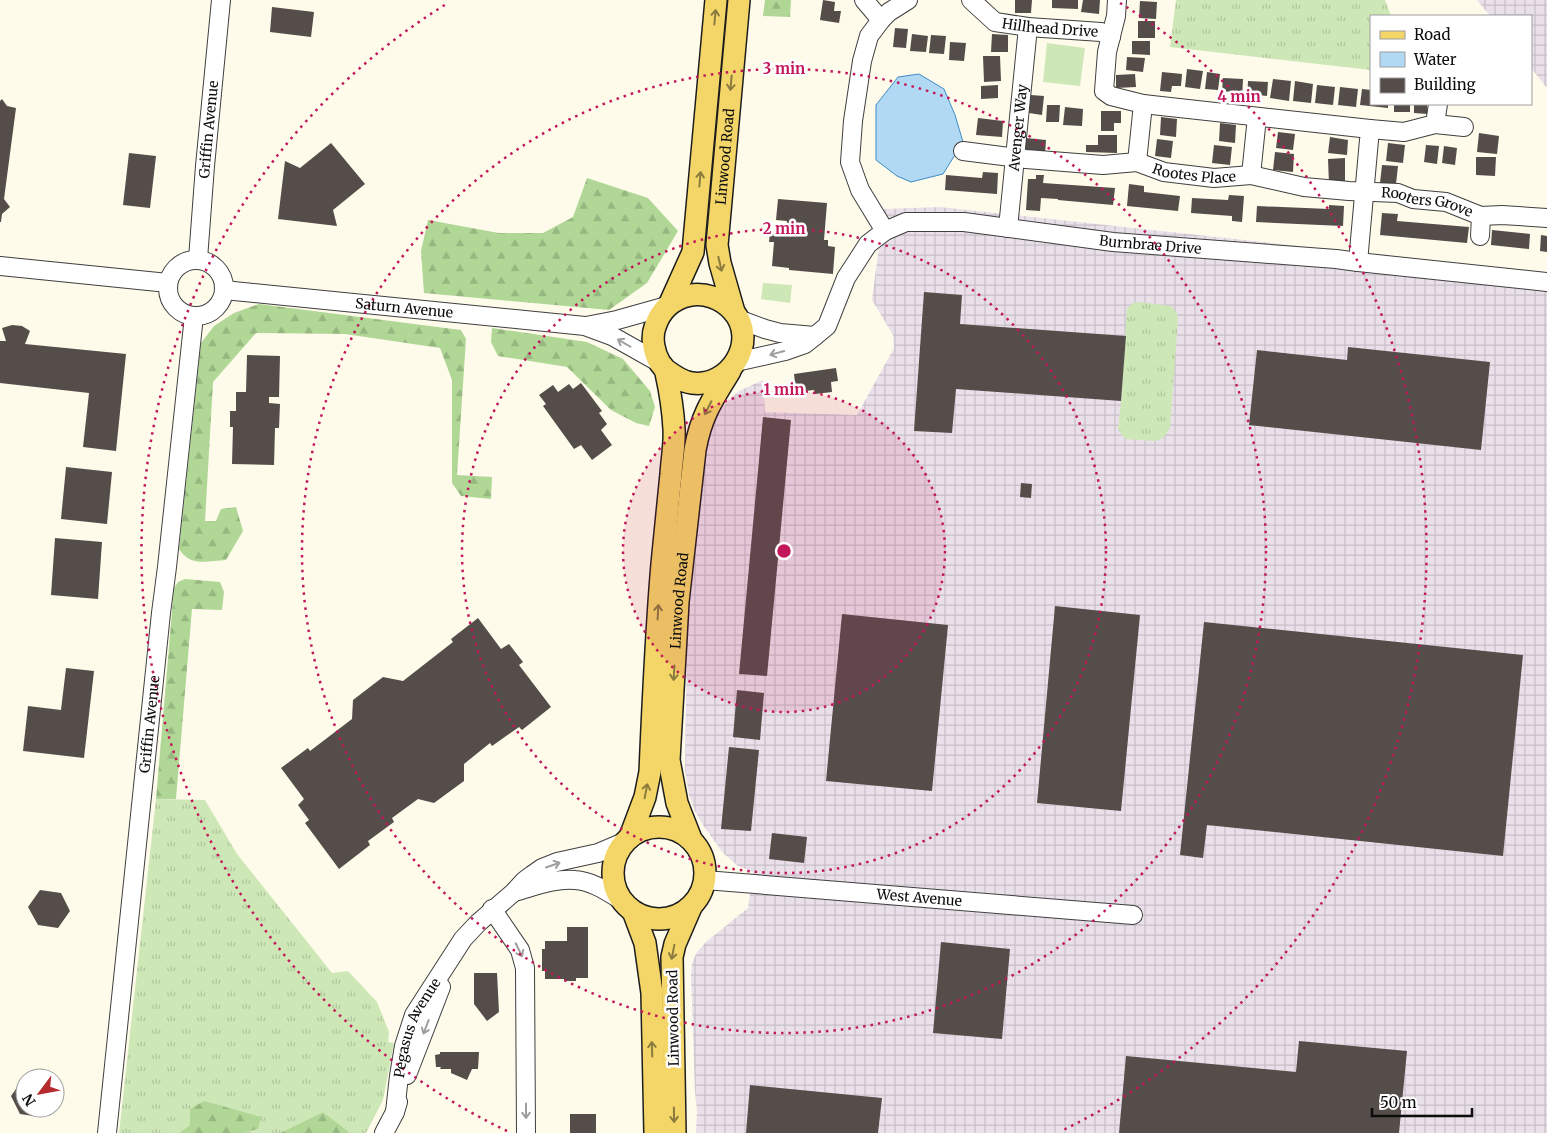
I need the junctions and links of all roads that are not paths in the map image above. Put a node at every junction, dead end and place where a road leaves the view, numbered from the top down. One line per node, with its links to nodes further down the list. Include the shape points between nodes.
1 (221, 0): 28 (street, Griffin Avenue)
2 (716, 0): 34 (main road, Linwood Road, one-way to 2, via 693,252)
3 (739, 0): 35 (main road, Linwood Road, one-way to 35, via 717,245)
4 (864, 0): 9 (street)
5 (908, 0): 9 (street)
6 (971, 0): 8 (street, Hillhead Drive)
7 (1117, 0): 11 (street)
8 (987, 6): 10 (street, Hillhead Drive, via 995,22)
9 (881, 20): 26 (street, via 869,36 862,61 850,162 860,190)
10 (1028, 27): 11 (street, Hillhead Drive, via 1101,32); 19 (street, Avenger Way)
11 (1111, 38): 12 (street, Hillhead Drive, via 1104,91 1110,96)
12 (1143, 104): 14 (street, Hillhead Drive); 20 (street, Rootes Place)
13 (1438, 105): 15 (street)
14 (1257, 117): 17 (street, Hillhead Drive); 21 (street, Rootes Place)
15 (1435, 124): 16 (street, Hillhead Drive); 17 (street, Hillhead Drive, via 1404,132)
16 (1464, 127)
17 (1370, 130): 22 (street)
18 (963, 151): 19 (street, Rootes Place)
19 (1021, 158): 20 (street, Rootes Place, via 1103,165); 25 (street, Avenger Way)
20 (1137, 162): 21 (street, Rootes Place, via 1164,172 1214,178)
21 (1251, 175): 22 (street, Rootes Place, via 1304,187)
22 (1357, 192): 23 (street, Rooters Grove, via 1398,193 1446,202); 29 (street)
23 (1481, 216): 24 (street, Rooters Grove); 27 (street)
24 (1547, 218)
25 (1008, 228): 26 (street, Burnbrae Drive, via 964,222 906,222); 29 (street, Burnbrae Drive, via 1113,242)
26 (885, 231): 38 (street, Burnbrae Drive, via 868,244 846,278 827,326)
27 (1480, 236)
28 (198, 259): 32 (street, via 177,267); 33 (street, via 206,261 219,272)
29 (1358, 262): 31 (street, Burnbrae Drive)
30 (0, 266): 32 (street)
31 (1547, 282)
32 (168, 283): 36 (street, via 169,295 175,306)
33 (224, 290): 36 (street, via 219,304 212,311); 37 (street, Saturn Avenue)
34 (668, 305): 35 (main road, via 682,296 710,295); 37 (street, Saturn Avenue); 40 (main road, via 654,328 653,343)
35 (736, 315): 38 (street, via 780,333); 39 (main road, via 743,339)
36 (194, 316): 49 (street, Griffin Avenue)
37 (586, 326): 40 (street, Saturn Avenue, one-way to 37, via 612,336)
38 (815, 336): 39 (street, Burnbrae Drive, one-way to 39, via 805,344 785,351)
39 (734, 364): 40 (main road, via 722,377 692,383 678,379); 41 (main road, Linwood Road, one-way to 41, via 704,413 698,432 678,602 669,760 677,803)
40 (663, 366): 42 (main road, Linwood Road, one-way to 40, via 645,797 650,772 658,603 674,431)
41 (691, 839): 42 (main road, via 679,831 650,827); 43 (main road, via 705,865)
42 (627, 840): 44 (street, Pegasus Avenue, one-way to 42, via 542,868 598,853); 45 (main road, via 616,855 613,870 614,886)
43 (705, 880): 46 (main road); 48 (street, West Avenue)
44 (514, 892): 45 (street, Pegasus Avenue, via 576,880 598,887); 47 (street, Pegasus Avenue)
45 (627, 906): 46 (main road, via 647,918 662,920 678,916); 52 (main road, Linwood Road, one-way to 45, via 650,978 645,943)
46 (691, 907): 53 (main road, Linwood Road, one-way to 53, via 672,957)
47 (492, 910): 50 (street, Pegasus Avenue, via 454,952 396,1112); 51 (street, one-way to 51, via 520,950 525,968)
48 (1133, 915)
49 (107, 1133)
50 (384, 1133)
51 (526, 1133)
52 (655, 1133)
53 (675, 1133)

